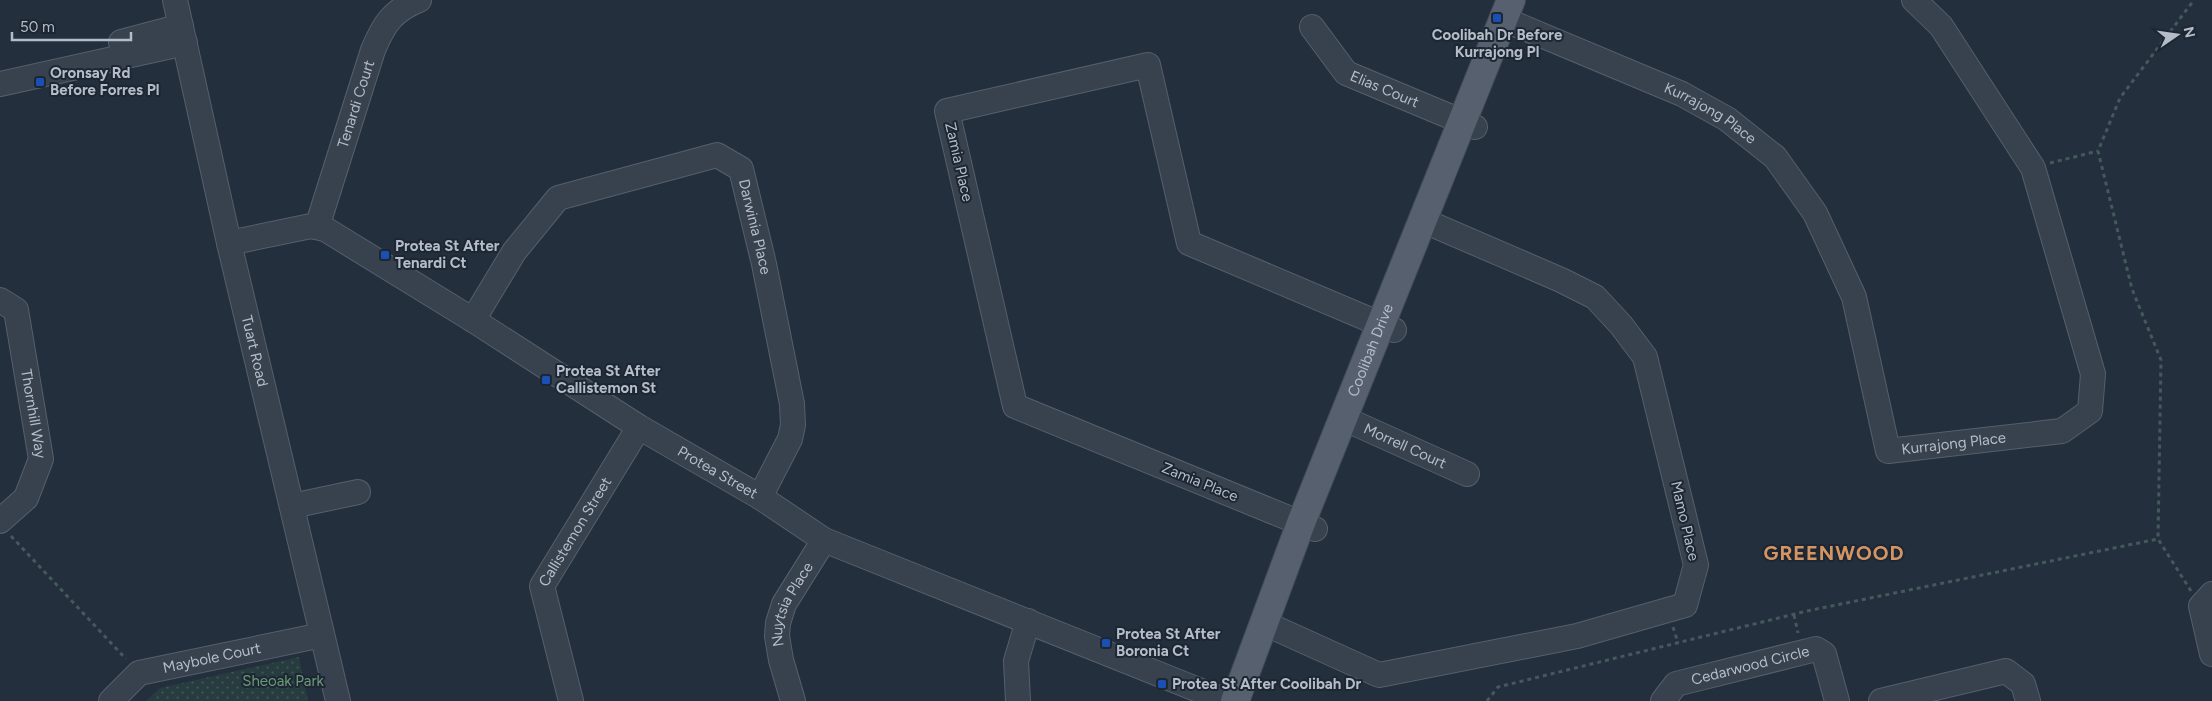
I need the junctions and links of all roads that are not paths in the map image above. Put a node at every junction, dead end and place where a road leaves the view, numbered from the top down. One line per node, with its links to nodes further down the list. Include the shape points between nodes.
1 (175, 0): 7 (street, Tuart Road)
2 (419, 0): 12 (street, Tenardi Court, via 396,12 382,28)
3 (1525, 0): 5 (main road, Coolibah Drive)
4 (1914, 0): 5 (street, Kurrajong Place, via 1941,26 2033,168 2093,374 2090,411 2062,431 1888,451 1854,297 1815,213 1775,157 1727,119 1682,94)
5 (1510, 15): 10 (main road, Coolibah Drive)
6 (1312, 27): 10 (street, Elias Court, via 1346,73)
7 (183, 34): 8 (street, via 90,50); 9 (street); 13 (street, Tuart Road)
8 (0, 71)
9 (0, 84)
10 (1469, 124): 11 (main road, Coolibah Drive)
11 (1428, 223): 16 (main road, Coolibah Drive); 28 (street, Mamo Place, via 1595,298 1621,325 1645,358 1696,565 1685,605 1577,636 1378,675)
12 (317, 227): 13 (street); 15 (street, Protea Street, via 331,232)
13 (229, 243): 22 (street, Tuart Road)
14 (0, 300): 23 (street, Thornhill Way, via 16,310 41,459 26,498)
15 (473, 320): 18 (street, Protea Street); 21 (street, Darwinia Place, via 514,252 558,198 717,155 742,169 792,404 790,439)
16 (1388, 326): 17 (main road, Coolibah Drive); 24 (street, Zamia Place, via 1189,243 1148,65 947,112 1015,406)
17 (1349, 421): 19 (street, Morrell Court); 24 (main road, Coolibah Drive)
18 (639, 427): 21 (street, Protea Street); 33 (street, Callistemon Street, via 542,586)
19 (1467, 474)
20 (358, 492): 22 (street)
21 (760, 497): 25 (street, Protea Street)
22 (292, 506): 29 (street, Tuart Road)
23 (3, 526)
24 (1308, 526): 28 (main road, Coolibah Drive)
25 (824, 540): 27 (street, Protea Street); 34 (street, Nuytsia Place, via 784,604 778,623 781,660)
26 (2207, 600): 30 (street)
27 (1028, 621): 35 (street, via 1016,661); 36 (street, Protea Street)
28 (1270, 625): 37 (main road, Coolibah Drive); 38 (main road, Coolibah Drive)
29 (322, 635): 31 (street, Maybole Court, via 139,673); 32 (street, Tuart Road)
30 (2212, 654)
31 (111, 701)
32 (338, 701)
33 (571, 701)
34 (793, 701)
35 (1018, 701)
36 (1226, 701)
37 (1235, 701)
38 (1251, 701)
39 (1662, 701): 40 (street, Cedarwood Circle, via 1676,684 1816,649 1824,654)
40 (1837, 701)
41 (1881, 701): 42 (street, via 2006,671 2023,684)
42 (2028, 701)

